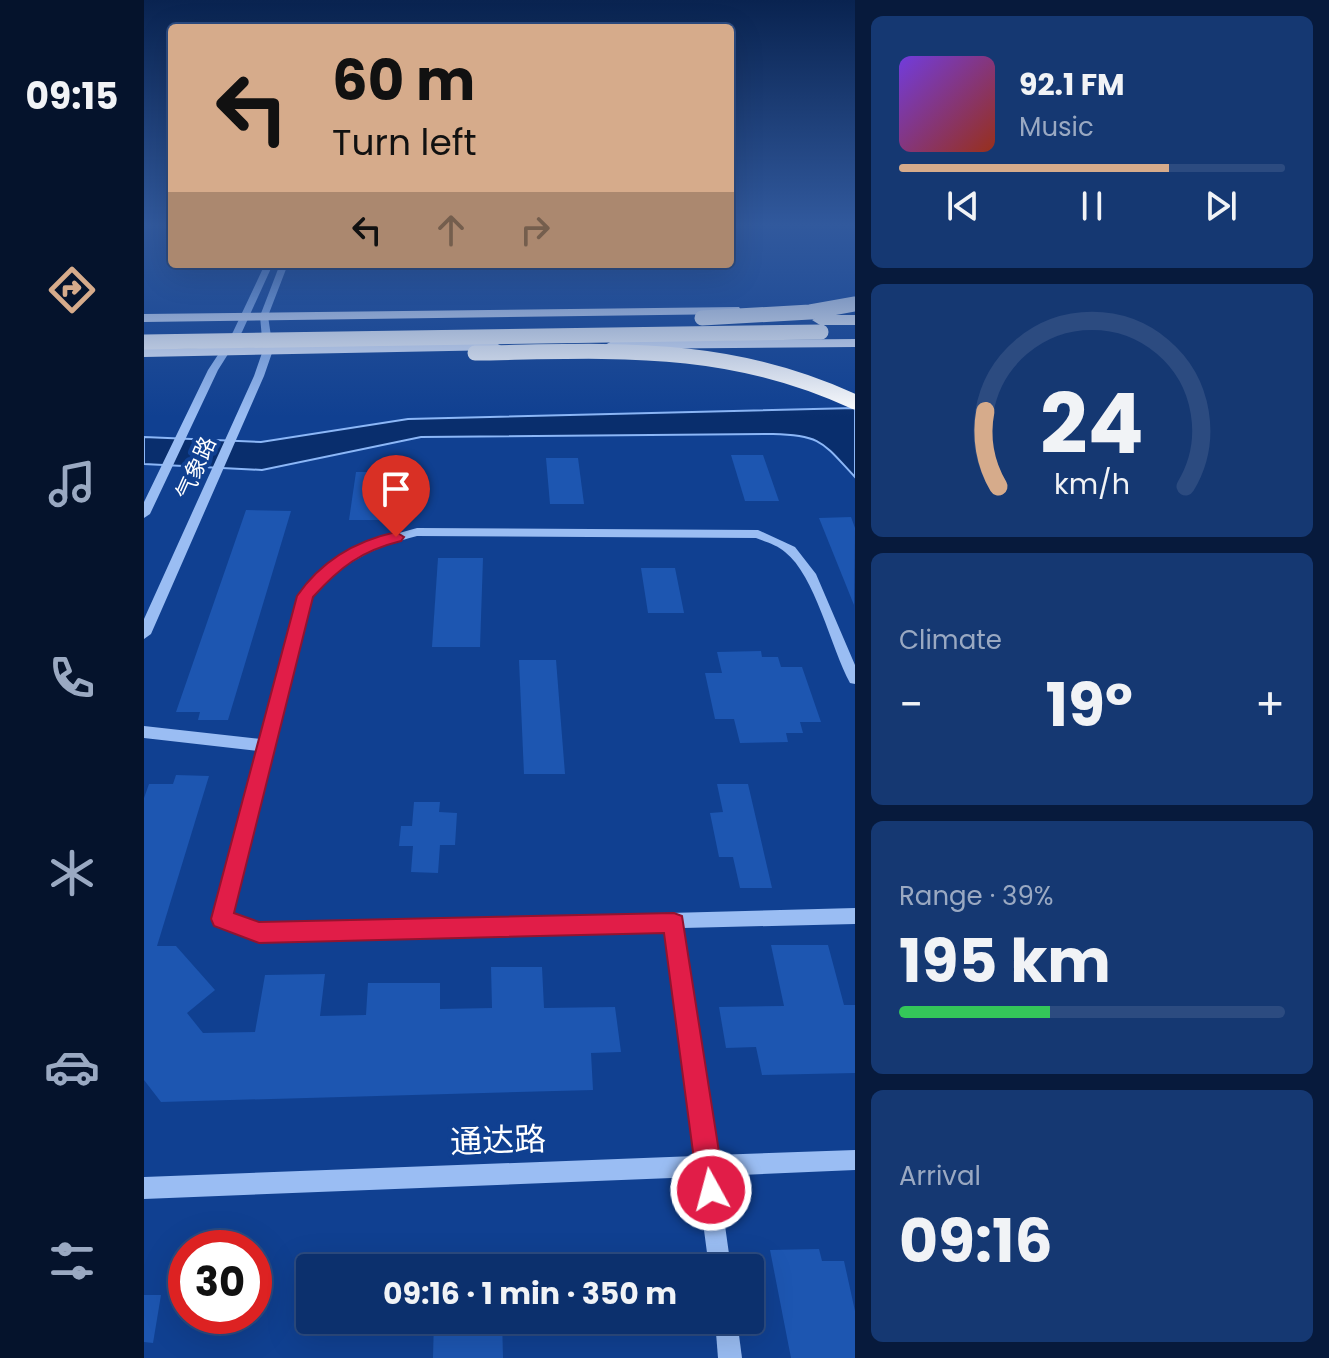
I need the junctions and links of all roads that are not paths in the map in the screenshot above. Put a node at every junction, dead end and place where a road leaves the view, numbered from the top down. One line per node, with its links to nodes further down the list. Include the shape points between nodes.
1 (257, 290): 4 (street, 气象路)
2 (274, 290): 5 (street)
3 (854, 312): 5 (main road); 7 (highway, bridge)
4 (246, 316): 5 (main road); 6 (main road); 13 (street, 气象路)
5 (264, 316): 12 (street, 气象路)
6 (144, 318)
7 (144, 329)
8 (855, 331): 9 (highway, bridge)
9 (290, 339): 10 (highway, bridge); 15 (highway, bridge, via 360,353 682,354 760,366 832,389)
10 (144, 342)
11 (855, 343): 12 (main road)
12 (268, 350): 13 (main road); 17 (street, 气象路)
13 (228, 351): 14 (main road); 16 (street, 气象路, via 213,370)
14 (144, 353)
15 (855, 402)
16 (144, 514)
17 (144, 634)
18 (855, 679): 20 (street, via 820,594 793,551 758,534 417,532 374,542 333,565 305,596)
19 (144, 732): 20 (street)
20 (267, 746): 22 (street, via 222,919 259,932)
21 (855, 916): 22 (street)
22 (674, 923): 24 (street)
23 (855, 1160): 24 (street, 通达路)
24 (708, 1163): 25 (street, 通达路); 26 (street)
25 (144, 1188)
26 (718, 1254)
27 (727, 1334): 28 (street)
28 (730, 1358)

